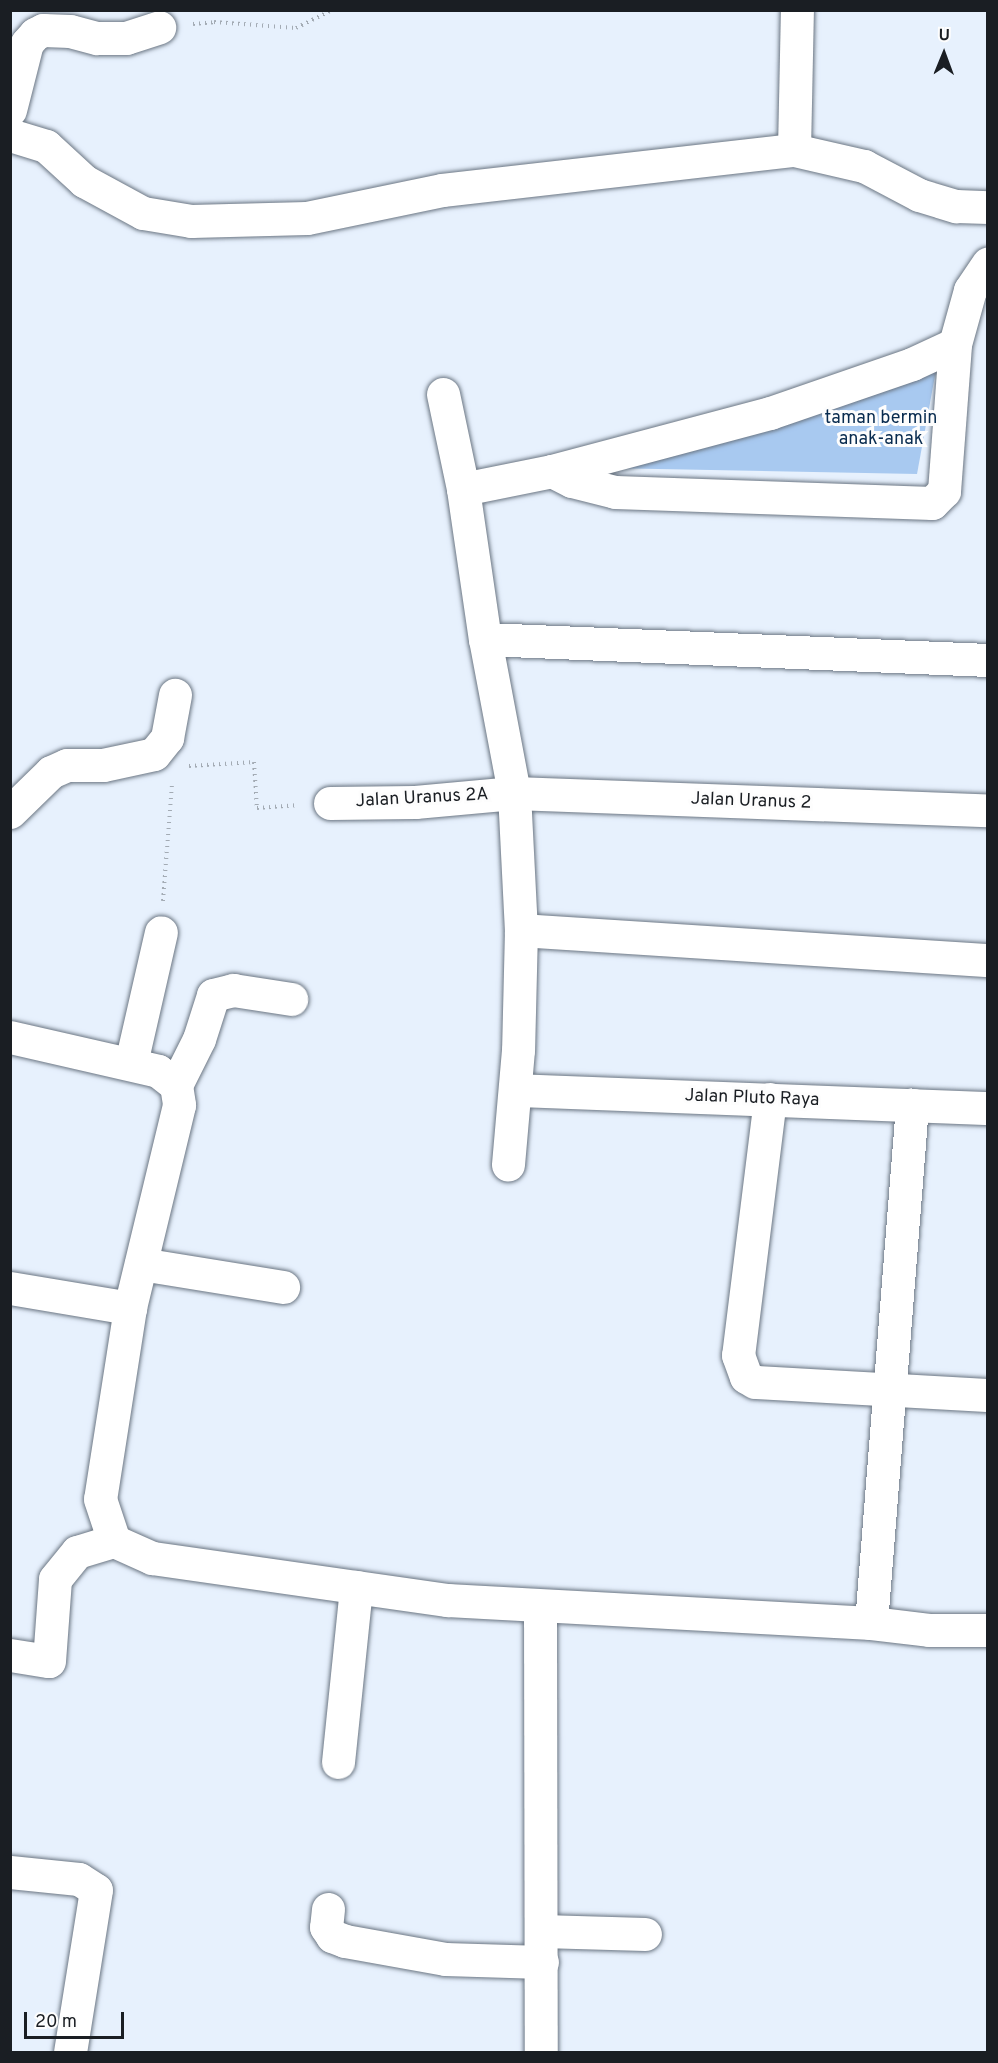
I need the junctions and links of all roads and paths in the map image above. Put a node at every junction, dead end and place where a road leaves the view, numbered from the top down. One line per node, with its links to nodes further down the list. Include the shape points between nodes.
1 (332, 10): 3 (path, via 296,28 214,21)
2 (797, 10): 6 (street)
3 (159, 27): 4 (street, via 126,38 97,38 61,31 35,34 27,43)
4 (10, 110)
5 (10, 135): 6 (street, via 46,146 84,181 143,213 202,221 307,218 442,190)
6 (794, 150): 7 (street, via 864,166 919,195 956,206)
7 (987, 207)
8 (987, 263): 9 (street, via 970,290)
9 (955, 344): 11 (street, via 912,364 770,412); 11 (street, via 944,491 932,503 615,492 572,481)
10 (443, 394): 12 (street)
11 (552, 471): 12 (street)
12 (463, 489): 13 (street)
13 (485, 639): 14 (street); 18 (street)
14 (987, 660)
15 (175, 695): 21 (street, via 167,738 154,754 59,769)
16 (184, 766): 19 (path, via 254,762 256,808)
17 (172, 778): 23 (path)
18 (514, 793): 19 (street, Jalan Uranus 2A, via 415,802); 20 (street, Jalan Uranus 2); 22 (street)
19 (330, 803)
20 (987, 810)
21 (10, 812)
22 (521, 930): 24 (street); 29 (street)
23 (161, 932): 27 (street)
24 (987, 960)
25 (291, 999): 28 (street, via 233,990 213,995 199,1039)
26 (10, 1037): 27 (street)
27 (131, 1063): 28 (street, via 158,1071)
28 (176, 1085): 34 (street, via 179,1105)
29 (516, 1090): 30 (street, Jalan Pluto Raya); 33 (street)
30 (771, 1099): 31 (street, Jalan Pluto Raya); 38 (street, via 738,1355 740,1367 755,1382)
31 (912, 1105): 32 (street, Jalan Pluto Raya); 38 (street)
32 (987, 1108)
33 (508, 1164)
34 (141, 1264): 35 (street); 37 (street)
35 (283, 1287)
36 (10, 1288): 37 (street)
37 (130, 1308): 40 (street, via 100,1499)
38 (887, 1388): 39 (street); 43 (street)
39 (987, 1395)
40 (114, 1541): 41 (street, via 152,1557); 45 (street, via 77,1552 55,1579 49,1661)
41 (356, 1587): 42 (street); 46 (street)
42 (540, 1607): 43 (street); 50 (street)
43 (871, 1623): 44 (street, via 929,1630)
44 (987, 1630)
45 (10, 1655)
46 (338, 1762)
47 (10, 1872): 51 (street, via 79,1879 96,1890)
48 (328, 1909): 50 (street, via 326,1927 332,1936 445,1959)
49 (645, 1934): 50 (street)
50 (542, 1946): 52 (street)
51 (70, 2052)
52 (541, 2052)

